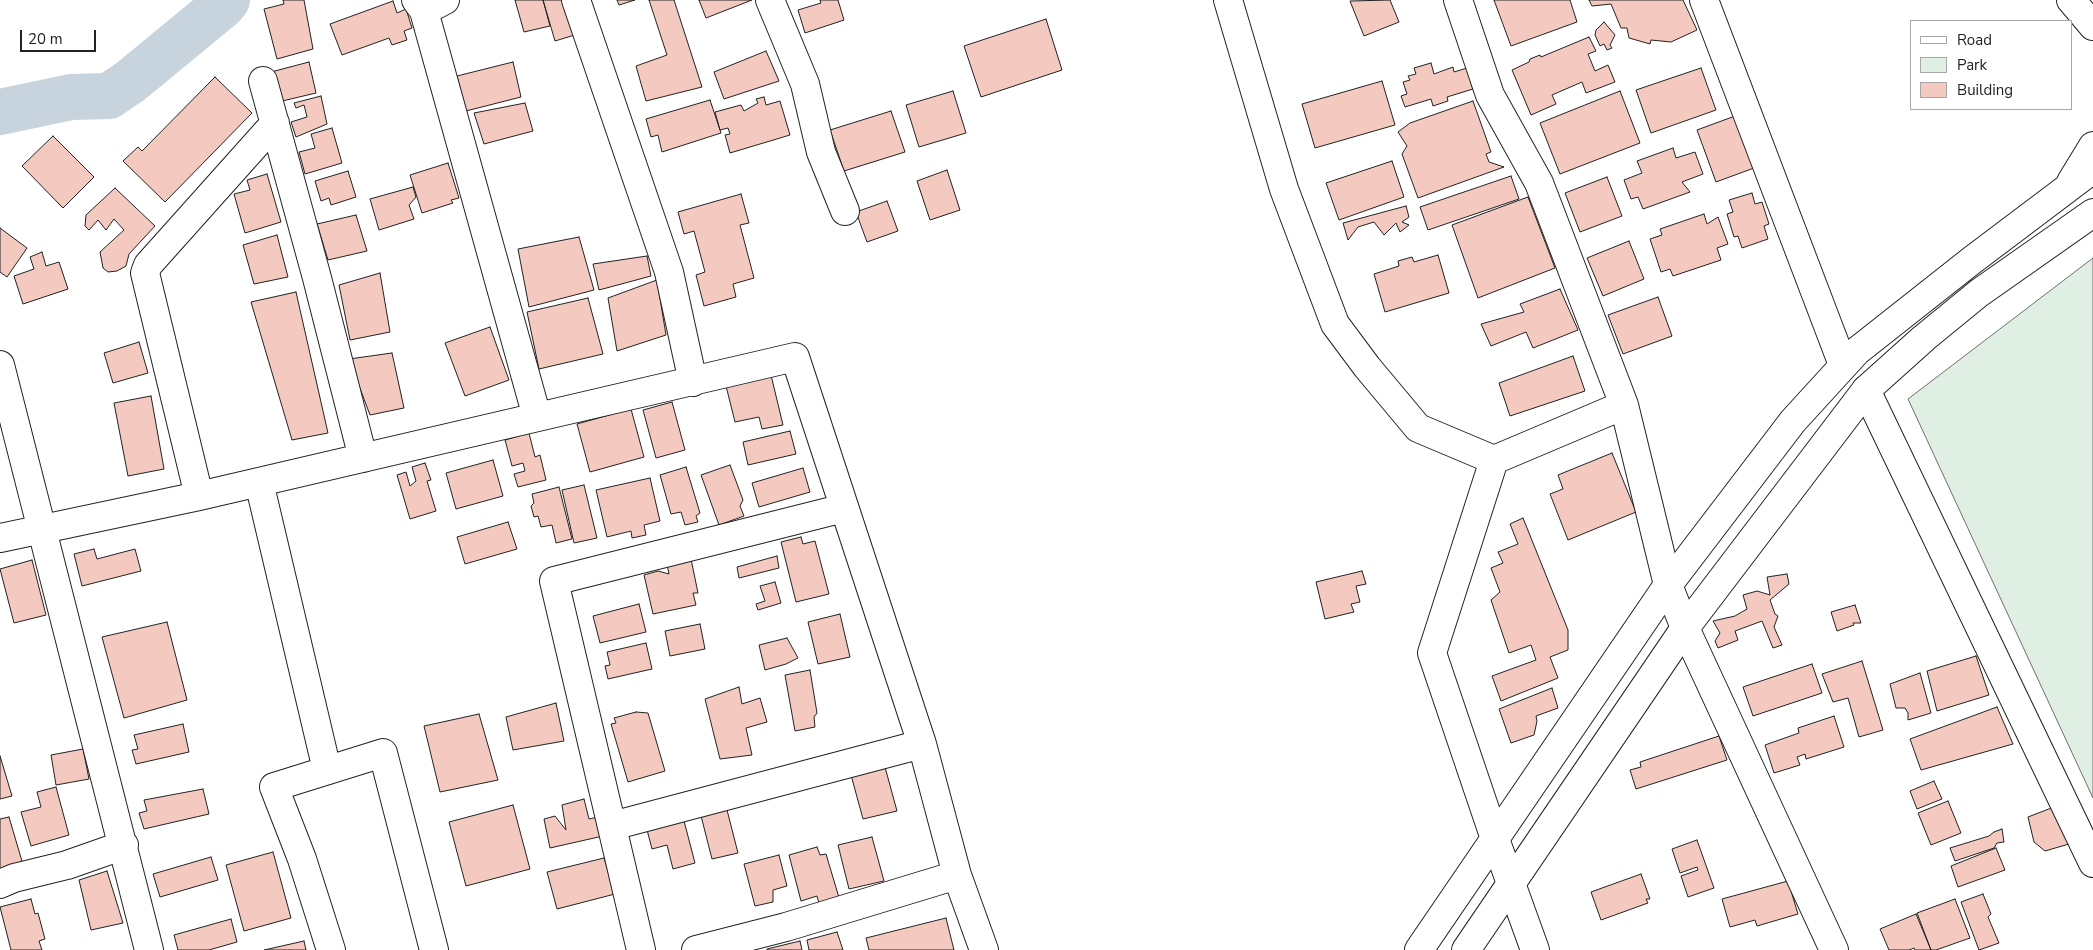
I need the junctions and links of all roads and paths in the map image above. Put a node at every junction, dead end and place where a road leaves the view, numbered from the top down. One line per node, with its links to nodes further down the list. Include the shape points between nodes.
1 (576, 0): 18 (street, via 669,272)
2 (770, 0): 14 (street, via 805,84 821,152)
3 (1228, 0): 23 (street, via 1284,189 1335,324 1418,428)
4 (1458, 0): 20 (street, via 1490,95 1538,183)
5 (1704, 0): 17 (street)
6 (2071, 0): 8 (street)
7 (428, 4): 21 (street)
8 (2093, 26)
9 (263, 81): 10 (street)
10 (275, 122): 22 (street); 25 (street, via 148,265 145,273)
11 (2093, 146): 13 (street)
12 (2093, 169): 13 (street)
13 (2068, 188): 17 (street, via 1963,267 1857,351)
14 (845, 212)
15 (2093, 213): 19 (street, via 1979,293)
16 (0, 365): 27 (street)
17 (1844, 365): 29 (street, via 1793,421)
18 (693, 382): 21 (street); 26 (street, via 795,357)
19 (1866, 390): 30 (street); 36 (street)
20 (1624, 405): 23 (street); 29 (street)
21 (537, 417): 22 (street)
22 (363, 458): 24 (street)
23 (1494, 460): 34 (street, via 1432,653)
24 (259, 482): 25 (street); 32 (street)
25 (199, 496): 27 (street)
26 (844, 508): 31 (street); 33 (street, via 554,581)
27 (42, 529): 28 (street); 35 (street)
28 (0, 538)
29 (1668, 585): 30 (street); 34 (street)
30 (1685, 628): 38 (street); 49 (street)
31 (922, 744): 33 (street); 37 (street)
32 (327, 770): 41 (street, via 274,787 302,859); 42 (street, via 383,753)
33 (612, 826): 43 (street)
34 (1495, 838): 38 (street); 46 (street)
35 (124, 845): 39 (street); 40 (street)
36 (2093, 863)
37 (957, 875): 44 (street, via 786,927); 45 (street)
38 (1511, 882): 47 (street); 48 (street)
39 (0, 884)
40 (149, 950)
41 (331, 950)
42 (434, 950)
43 (641, 950)
44 (696, 950)
45 (984, 950)
46 (1419, 950)
47 (1466, 950)
48 (1535, 950)
49 (1834, 950)

